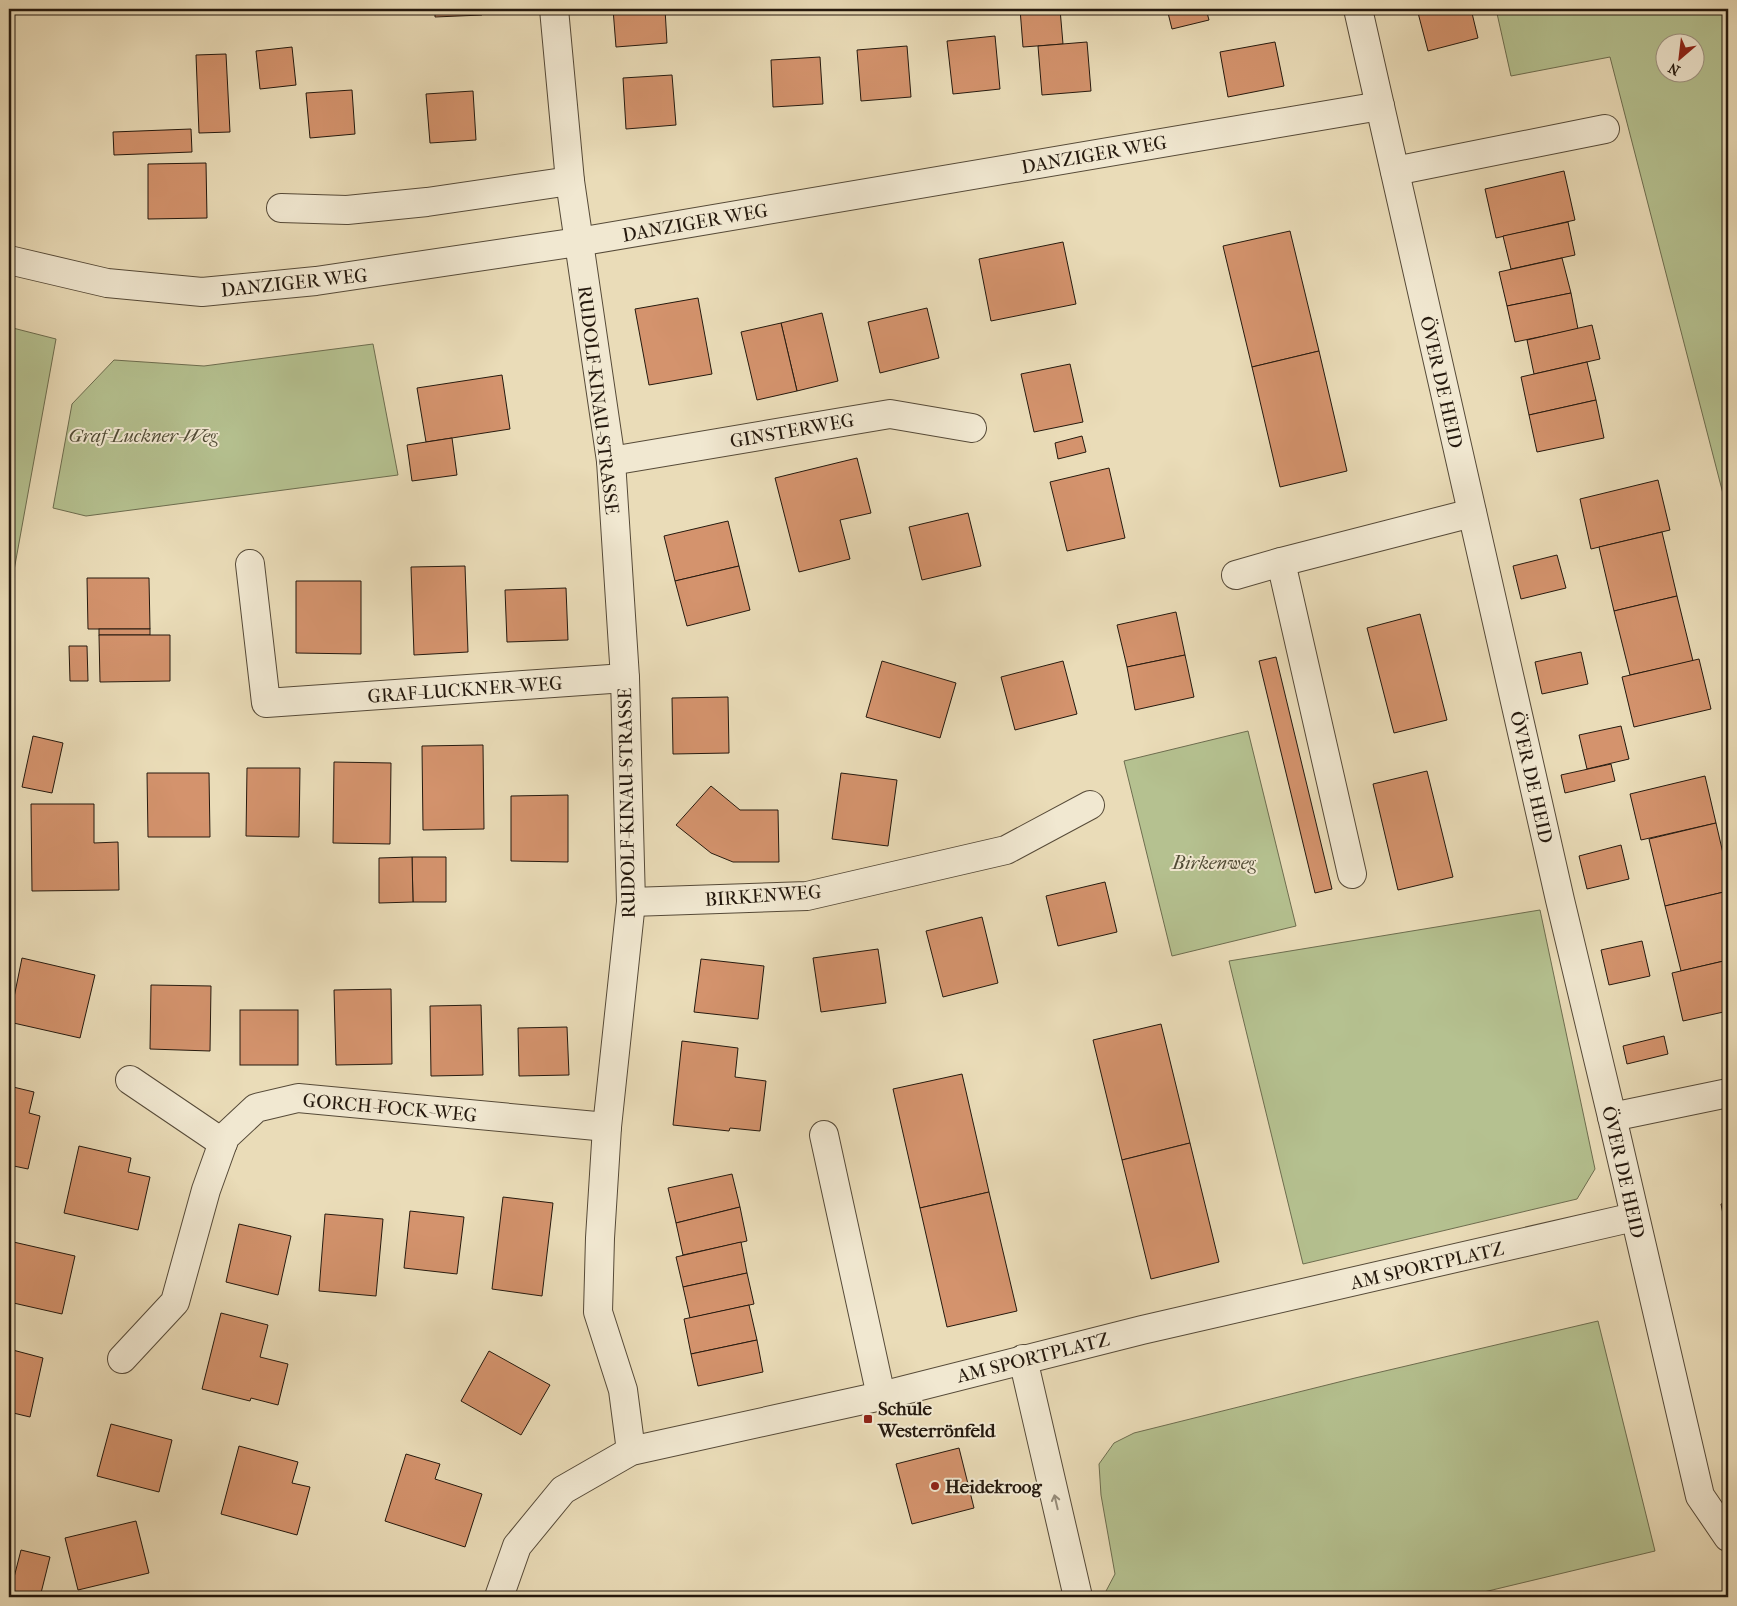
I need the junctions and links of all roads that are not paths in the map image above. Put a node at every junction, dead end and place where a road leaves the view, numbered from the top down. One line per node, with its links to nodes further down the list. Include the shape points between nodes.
1 (554, 9): 6 (street, RUDOLF-KINAU-STRASSE)
2 (1358, 9): 3 (street, ÖVER DE HEID)
3 (1380, 106): 5 (street, ÖVER DE HEID); 8 (street, DANZIGER WEG)
4 (1605, 129): 5 (street)
5 (1395, 171): 12 (street, ÖVER DE HEID)
6 (570, 181): 7 (street, via 347,210); 8 (street, RUDOLF-KINAU-STRASSE)
7 (281, 208)
8 (578, 242): 9 (street, DANZIGER WEG, via 316,281 202,292 107,283); 11 (street, RUDOLF-KINAU-STRASSE)
9 (9, 260)
10 (972, 428): 11 (street, GINSTERWEG, via 890,414)
11 (611, 461): 16 (street, RUDOLF-KINAU-STRASSE)
12 (1472, 514): 13 (street); 22 (street, ÖVER DE HEID)
13 (1281, 562): 15 (street); 18 (street)
14 (250, 564): 16 (street, GRAF-LUCKNER-WEG, via 266,703)
15 (1236, 574)
16 (625, 678): 19 (street, RUDOLF-KINAU-STRASSE)
17 (1090, 805): 19 (street, BIRKENWEG, via 1006,850 807,896)
18 (1352, 874)
19 (631, 902): 23 (street, RUDOLF-KINAU-STRASSE)
20 (130, 1080): 25 (street)
21 (1728, 1093): 22 (street)
22 (1612, 1117): 26 (street, ÖVER DE HEID)
23 (606, 1127): 25 (street, GORCH-FOCK-WEG, via 298,1098 256,1108 225,1137); 30 (street, RUDOLF-KINAU-STRASSE, via 598,1312 623,1390)
24 (824, 1135): 29 (street)
25 (223, 1143): 27 (street, GORCH-FOCK-WEG, via 206,1190 175,1302)
26 (1634, 1217): 28 (street, AM SPORTPLATZ); 31 (street, ÖVER DE HEID, via 1700,1496)
27 (122, 1359)
28 (1023, 1359): 29 (street, AM SPORTPLATZ); 33 (street, one-way to 28)
29 (881, 1396): 30 (street, AM SPORTPLATZ)
30 (631, 1451): 32 (street, AM SPORTPLATZ, via 562,1490 517,1546)
31 (1728, 1537)
32 (499, 1597)
33 (1078, 1597)

